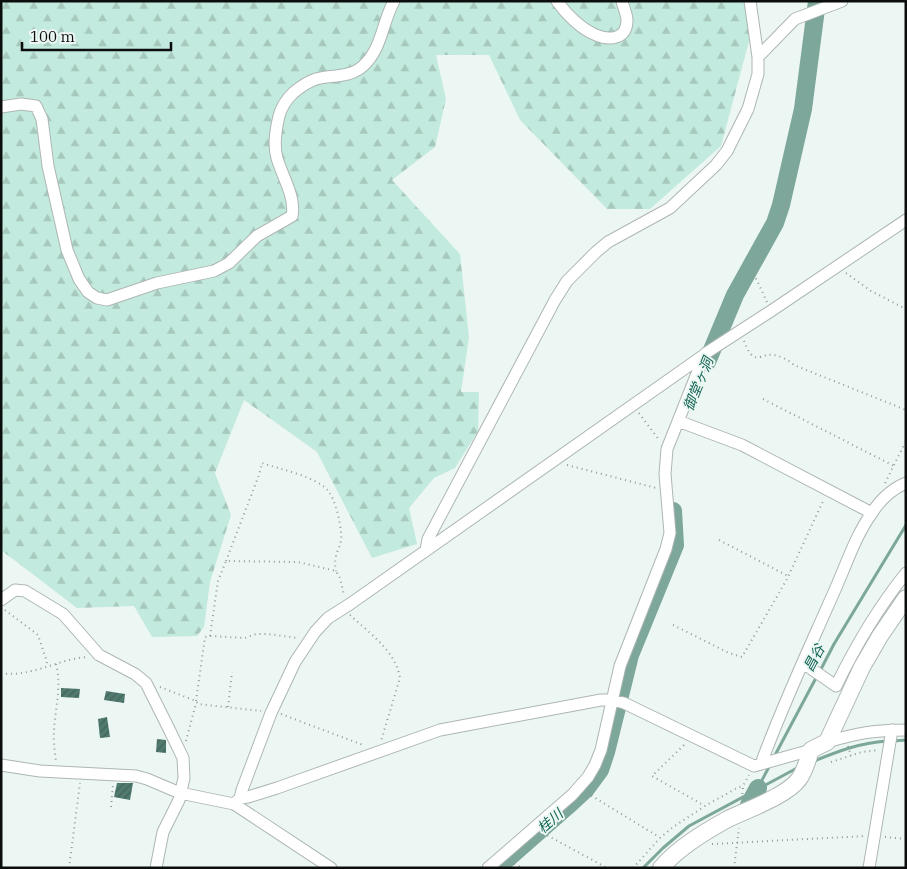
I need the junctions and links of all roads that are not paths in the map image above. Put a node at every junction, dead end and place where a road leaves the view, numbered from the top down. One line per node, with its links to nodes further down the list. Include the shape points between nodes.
1 (394, 1): 7 (street, via 379,44 362,68 302,85 280,114 274,140 276,156 294,207 292,216 257,236 229,264 214,271 157,283 107,300 88,292 67,250 48,166 42,119 36,106)
2 (557, 1): 3 (street, via 577,23 596,35 613,38 626,30 627,18)
3 (622, 1)
4 (750, 1): 6 (street)
5 (842, 1): 6 (street, via 795,19)
6 (758, 58): 13 (street, via 758,74 748,109 727,151 716,165 670,208 608,242 567,281 428,539)
7 (1, 107)
8 (906, 220): 9 (street)
9 (704, 355): 10 (street); 13 (street)
10 (678, 421): 12 (street, via 742,444); 18 (street, via 667,449 665,468 670,533 620,666)
11 (906, 483): 12 (street, via 890,492)
12 (872, 513): 17 (street)
13 (426, 550): 26 (street, via 328,618 314,632 295,662 272,712)
14 (906, 572): 17 (street, via 877,610 836,686)
15 (906, 598): 21 (street, via 862,667)
16 (1, 600): 25 (street, via 15,590 25,591 62,614 99,655 136,674 146,684 183,758 184,778)
17 (803, 663): 23 (street)
18 (612, 700): 23 (street, via 647,712 754,766); 26 (street, via 440,730); 29 (street, via 601,750 588,777 572,795)
19 (892, 730): 20 (street); 21 (street, via 859,733); 31 (street)
20 (906, 730)
21 (827, 742): 22 (street)
22 (811, 750): 23 (street); 30 (street, via 800,779 787,789 740,810 698,837)
23 (761, 764)
24 (1, 765): 25 (street, via 136,776)
25 (180, 793): 26 (street); 27 (street, via 163,832)
26 (237, 801): 28 (street)
27 (156, 868)
28 (331, 868)
29 (488, 868)
30 (661, 868)
31 (869, 868)

